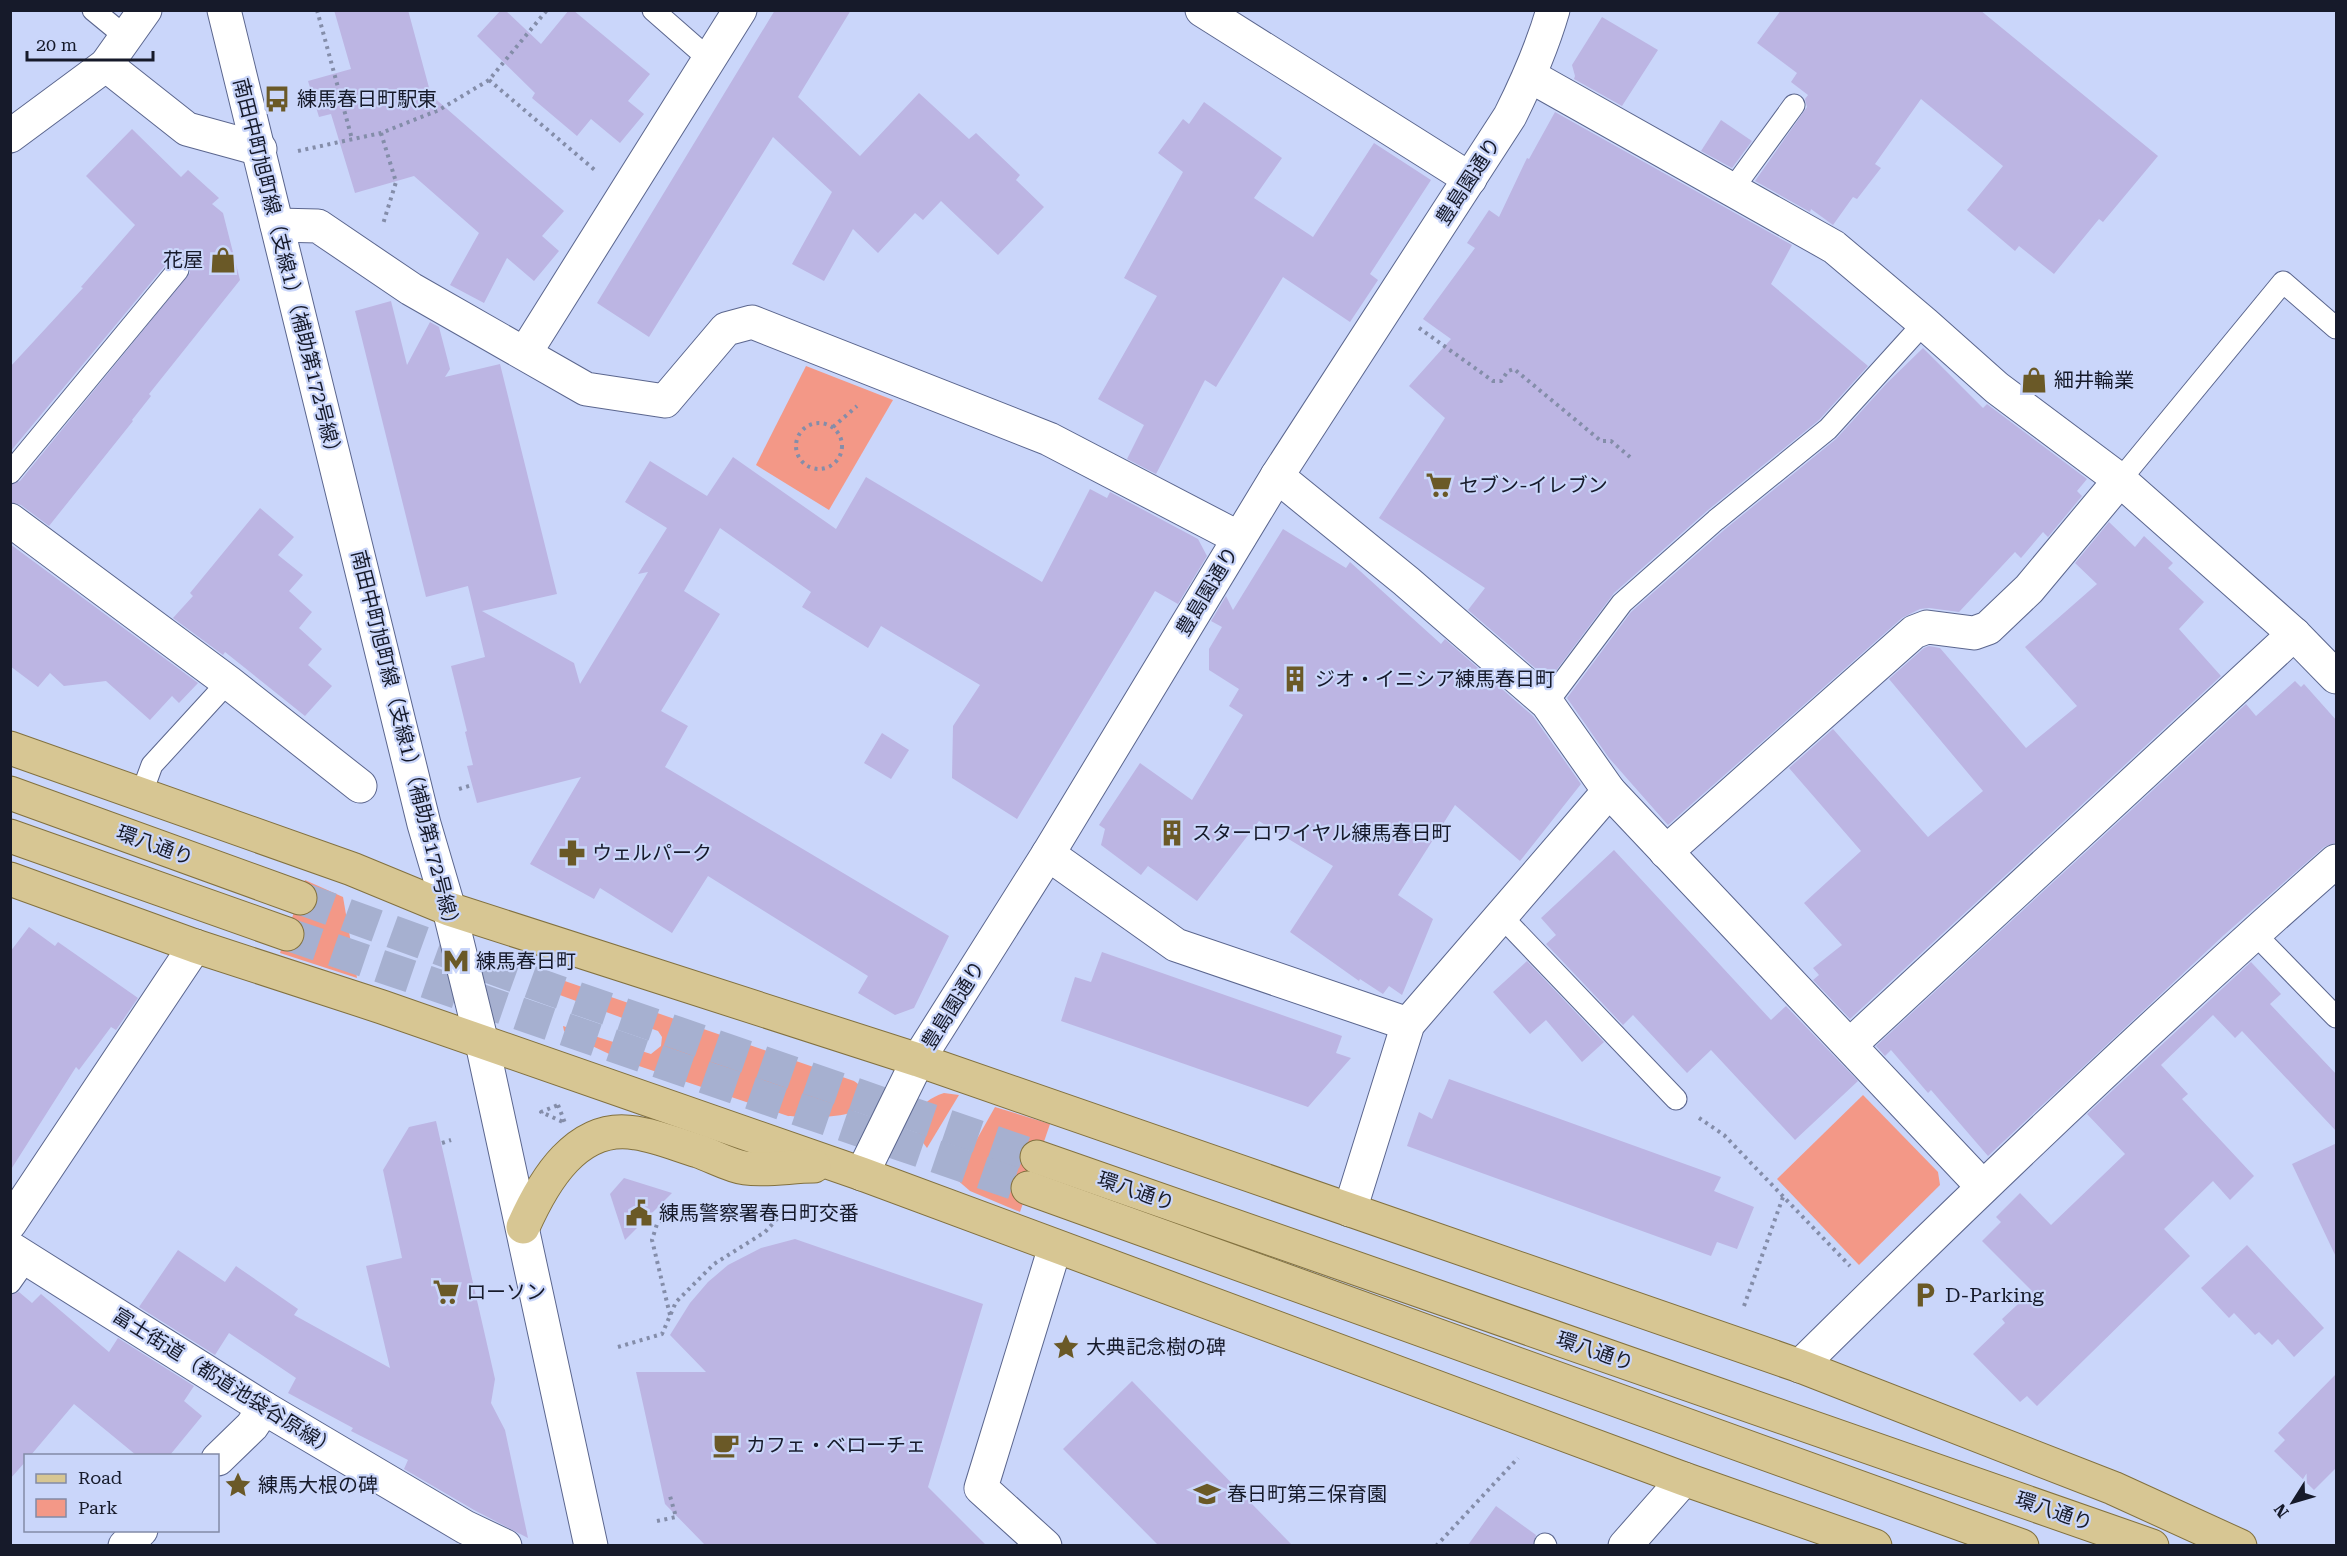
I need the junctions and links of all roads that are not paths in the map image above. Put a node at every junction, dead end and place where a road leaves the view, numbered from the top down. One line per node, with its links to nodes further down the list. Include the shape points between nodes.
1 (93, 10): 8 (lane)
2 (146, 10): 8 (street)
3 (224, 10): 14 (street, 南田中町旭町線（支線1）（補助第172号線）)
4 (653, 10): 9 (lane)
5 (740, 10): 9 (street)
6 (1202, 10): 15 (street)
7 (1553, 10): 11 (street, 豊島園通り)
8 (127, 38): 10 (street)
9 (710, 60): 21 (street)
10 (106, 65): 13 (street); 14 (street, via 187,129)
11 (1530, 76): 15 (street, 豊島園通り); 16 (street)
12 (1794, 105): 16 (lane)
13 (10, 136)
14 (260, 149): 17 (street, 南田中町旭町線（支線1）（補助第172号線）)
15 (1470, 179): 23 (street, 豊島園通り)
16 (1732, 190): 19 (street, via 1834,247)
17 (278, 225): 21 (street, via 318,226 411,289); 42 (street, 南田中町旭町線（支線1）（補助第172号線）, via 424,824)
18 (178, 270): 22 (lane)
19 (1924, 323): 24 (street, via 1997,388); 30 (lane, via 1828,429 1622,603)
20 (2337, 328): 24 (lane, via 2283,282)
21 (525, 353): 26 (street, via 586,390 665,401 726,329 752,322 1049,439)
22 (10, 473)
23 (1277, 476): 26 (street, 豊島園通り); 30 (street)
24 (2120, 480): 27 (street); 37 (street, via 2029,589 1988,628 1974,633 1927,627 1914,632)
25 (10, 520): 29 (street)
26 (1239, 538): 38 (street, 豊島園通り)
27 (2294, 634): 28 (street); 50 (street)
28 (2337, 677)
29 (228, 682): 32 (street); 35 (lane, via 152,765)
30 (1547, 702): 33 (street)
31 (10, 748): 35 (main road)
32 (360, 786)
33 (1609, 791): 37 (street); 43 (street)
34 (10, 793): 41 (main road, 環八通り)
35 (141, 795): 42 (main road, via 352,869)
36 (10, 836): 45 (main road, 環八通り)
37 (1666, 852): 50 (street)
38 (1048, 854): 48 (street, via 1176,945); 51 (street, 豊島園通り)
39 (2337, 861): 44 (street)
40 (10, 879): 46 (main road)
41 (300, 898)
42 (449, 909): 49 (street, 南田中町旭町線（支線1）（補助第172号線）); 51 (main road)
43 (1501, 916): 48 (street); 52 (lane)
44 (2254, 933): 47 (lane); 55 (street)
45 (287, 934)
46 (195, 946): 49 (main road); 58 (street)
47 (2337, 1017)
48 (1408, 1024): 57 (street)
49 (482, 1043): 54 (main road); 59 (street, 南田中町旭町線（支線1）（補助第172号線）)
50 (1850, 1045): 55 (street)
51 (918, 1060): 54 (street, 豊島園通り); 57 (main road)
52 (1676, 1099)
53 (1037, 1157): 74 (main road, 環八通り)
54 (848, 1170): 59 (main road, via 745,1168 637,1133 611,1132 578,1146 556,1169 538,1194); 60 (main road)
55 (1983, 1187): 62 (street)
56 (1028, 1188): 73 (main road, 環八通り)
57 (1350, 1210): 62 (main road)
58 (10, 1223)
59 (523, 1227): 69 (street, 南田中町旭町線（支線1）（補助第172号線）)
60 (1055, 1247): 65 (main road); 70 (street, via 981,1488)
61 (16, 1263): 63 (street, 富士街道（都道池袋谷原線）)
62 (1800, 1366): 75 (main road, via 2113,1488)
63 (264, 1407): 64 (street, via 252,1426); 68 (street, 富士街道（都道池袋谷原線）, via 465,1527)
64 (219, 1458)
65 (1684, 1479): 71 (street); 72 (main road)
66 (139, 1532): 67 (street)
67 (125, 1545)
68 (505, 1545)
69 (591, 1545)
70 (1045, 1545)
71 (1625, 1545)
72 (1875, 1545)
73 (2022, 1545)
74 (2152, 1545)
75 (2240, 1545)

